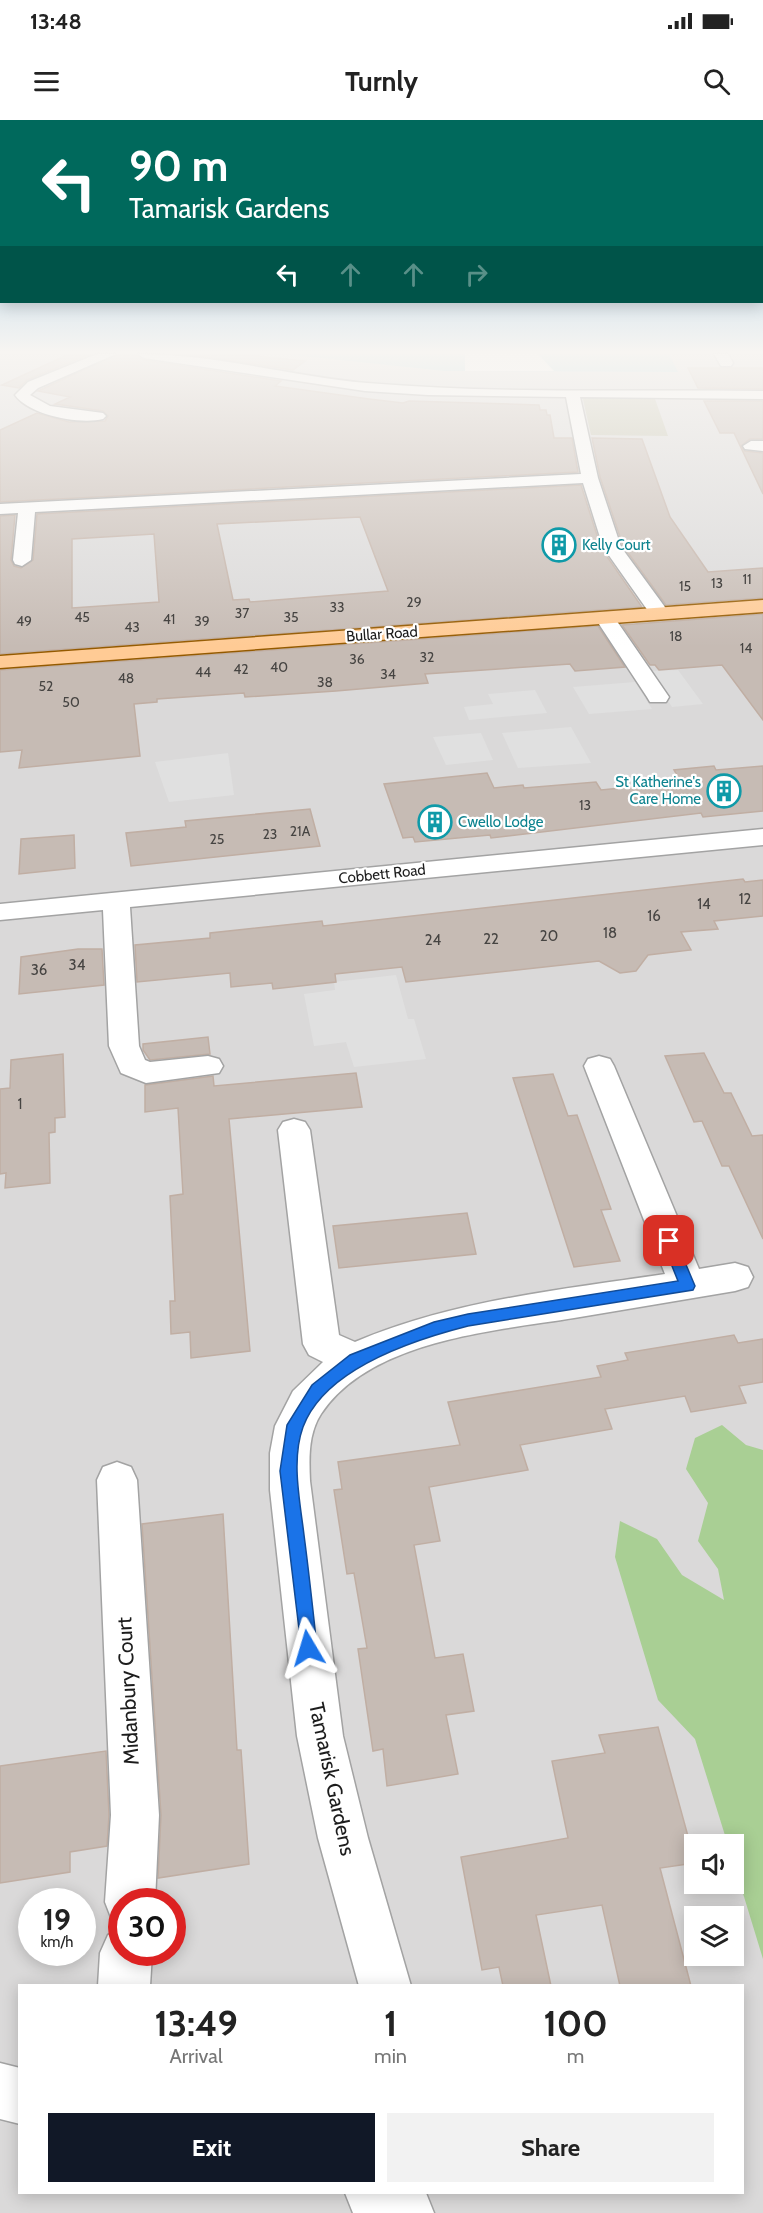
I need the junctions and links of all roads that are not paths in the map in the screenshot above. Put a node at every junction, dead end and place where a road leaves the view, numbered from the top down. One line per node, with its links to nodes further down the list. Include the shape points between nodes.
1 (584, 452): 2 (street)
2 (590, 478): 3 (street); 7 (street, via 612,547)
3 (27, 507): 4 (street); 5 (street)
4 (0, 509)
5 (22, 560)
6 (763, 606): 7 (main road, Bullar Road)
7 (660, 614): 8 (main road, Bullar Road)
8 (605, 618): 9 (main road, Bullar Road); 10 (street)
9 (0, 662)
10 (658, 697)
11 (763, 837): 12 (street, Cobbett Road)
12 (116, 901): 13 (street, Cobbett Road); 14 (street, via 124,1046 132,1066 146,1073)
13 (0, 912)
14 (208, 1066)
15 (599, 1066): 18 (street)
16 (294, 1130): 19 (street, via 322,1344)
17 (735, 1278): 18 (street, Tamarisk Gardens)
18 (687, 1286): 19 (street, Tamarisk Gardens, via 468,1320 402,1339)
19 (356, 1360): 24 (street, Tamarisk Gardens, via 317,1390 304,1409 291,1443 289,1471 320,1736 343,1838)
20 (117, 1480): 21 (street, Midanbury Court, via 135,1815)
21 (131, 1888)
22 (125, 1966): 23 (street)
23 (124, 1984)
24 (384, 1984)
25 (0, 2091): 26 (street)
26 (18, 2096)

